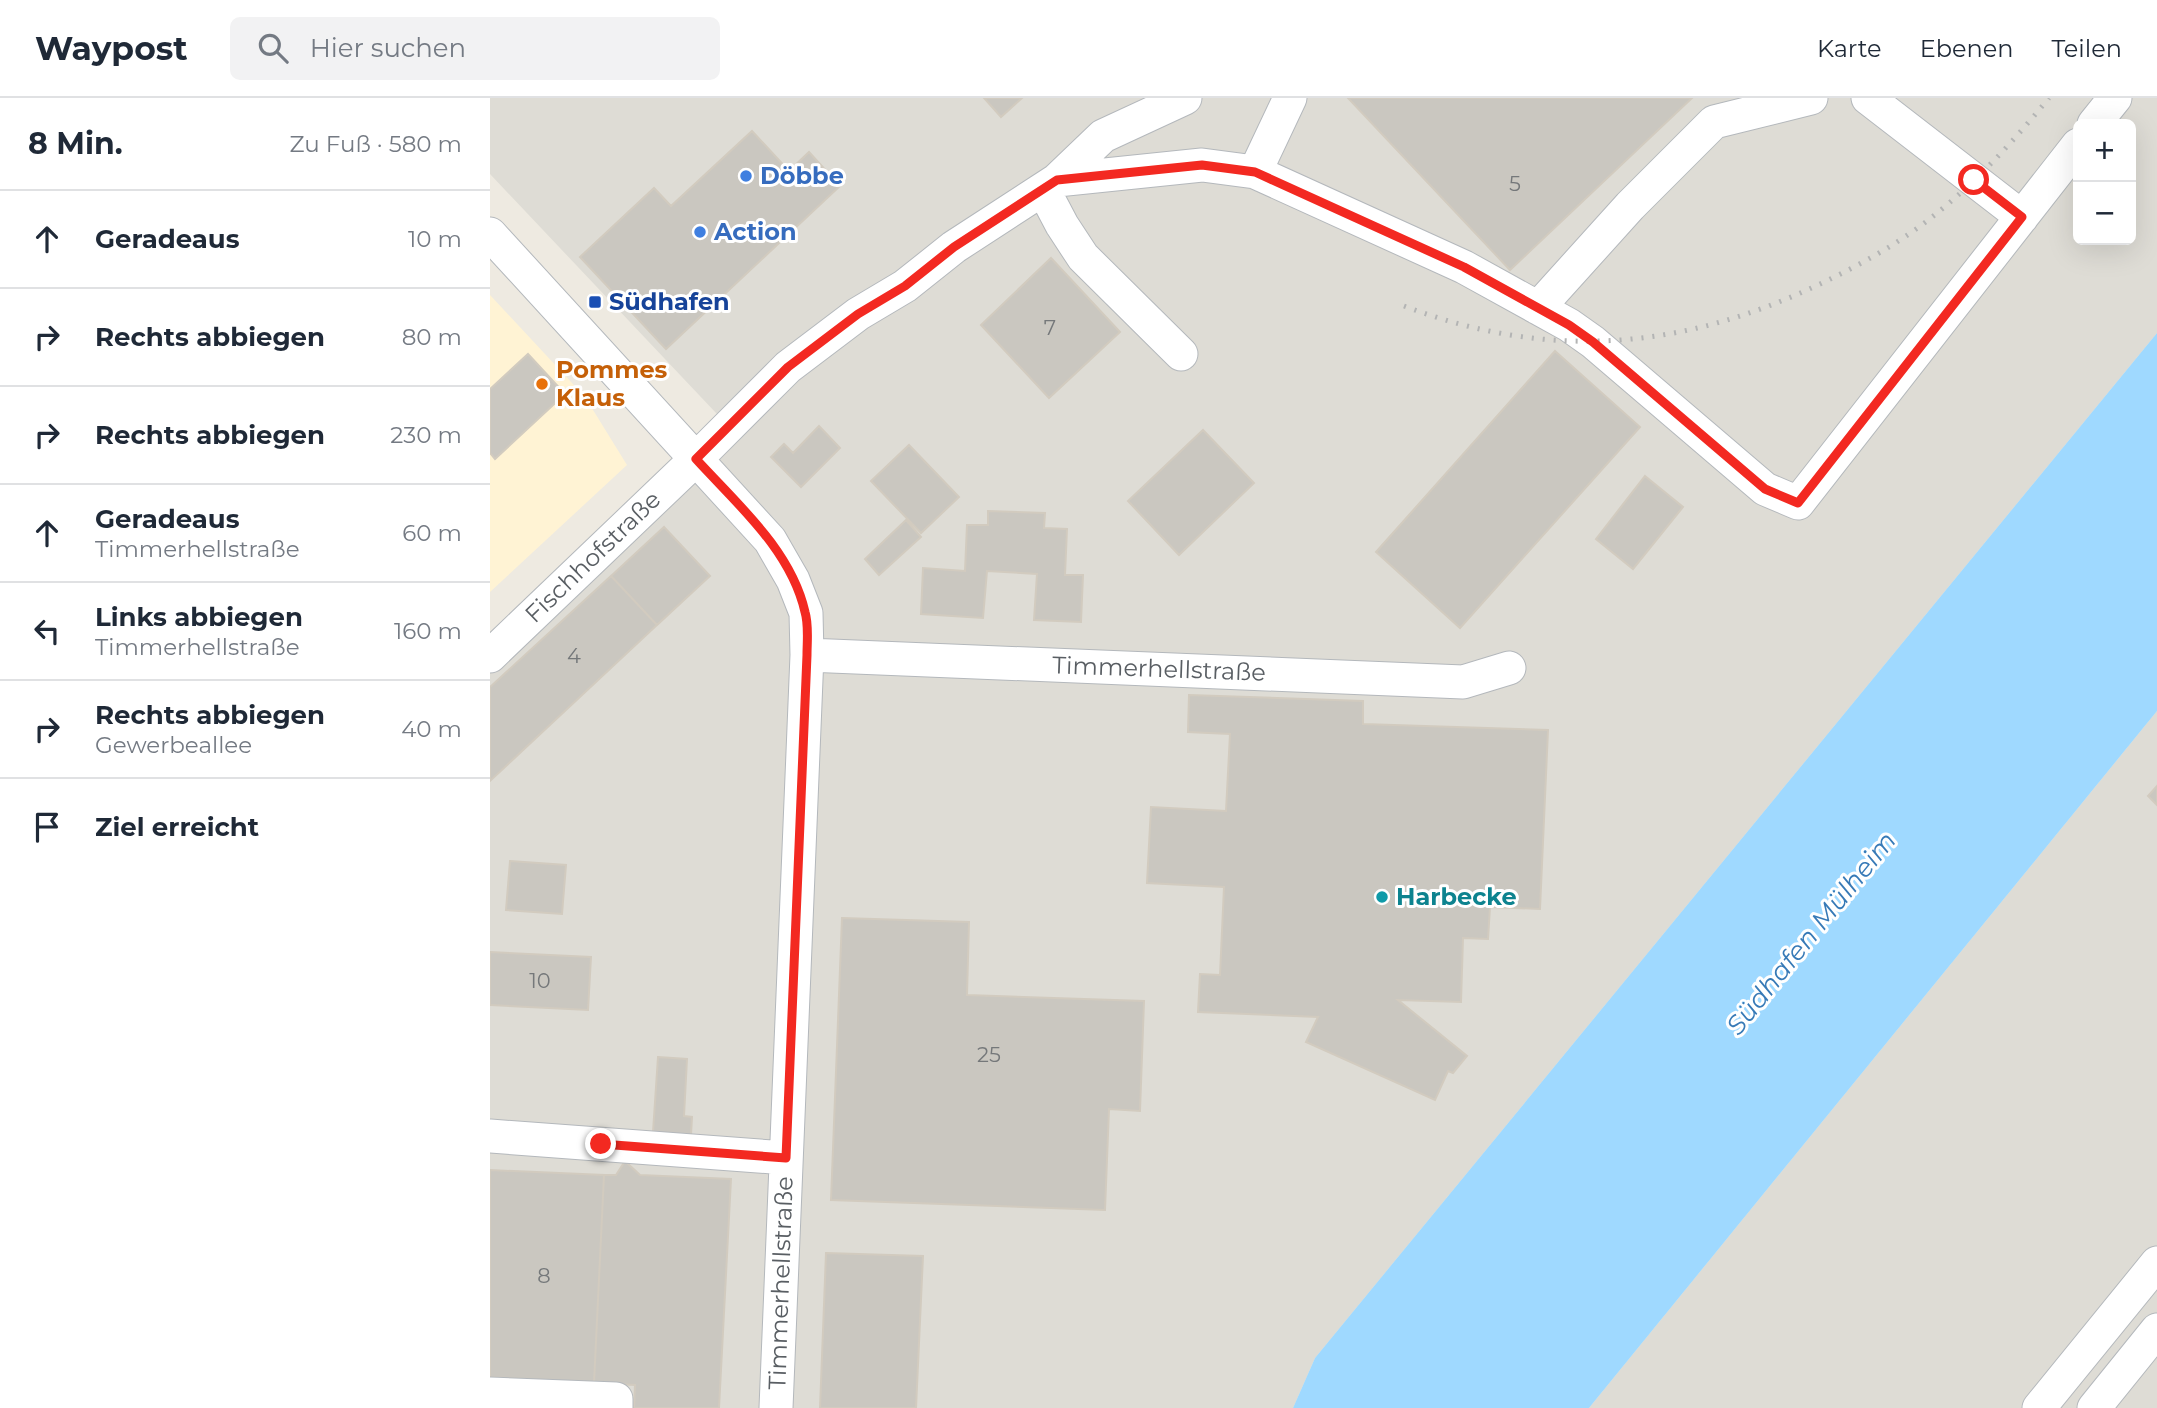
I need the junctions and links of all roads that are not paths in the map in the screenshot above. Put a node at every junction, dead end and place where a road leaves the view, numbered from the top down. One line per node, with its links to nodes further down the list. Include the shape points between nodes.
1 (1185, 98): 9 (street, via 1103,136)
2 (1290, 98): 8 (street)
3 (1811, 98): 12 (street, via 1714,122)
4 (1868, 98): 10 (street)
5 (2115, 98): 6 (street)
6 (2098, 119)
7 (2073, 151): 10 (street)
8 (1255, 172): 9 (street, via 1202,165); 12 (street, via 1464,267)
9 (1050, 184): 13 (street, via 1062,225 1083,257); 14 (street, via 788,367)
10 (2022, 217): 12 (street, via 1798,503 1765,489 1593,342)
11 (490, 234): 14 (street, Timmerhellstraße)
12 (1538, 308)
13 (1181, 354)
14 (696, 459): 15 (street, Timmerhellstraße, via 770,540 793,580 806,613); 16 (street, Fischhofstraße)
15 (807, 655): 17 (street, Timmerhellstraße, via 1463,682); 19 (street, Timmerhellstraße)
16 (490, 656)
17 (1509, 668)
18 (490, 1136): 19 (street)
19 (786, 1158): 24 (street, Timmerhellstraße)
20 (2157, 1263): 25 (street)
21 (2157, 1331): 26 (street)
22 (490, 1394): 23 (street, via 616,1399)
23 (616, 1408)
24 (776, 1408)
25 (2039, 1408)
26 (2094, 1408)

